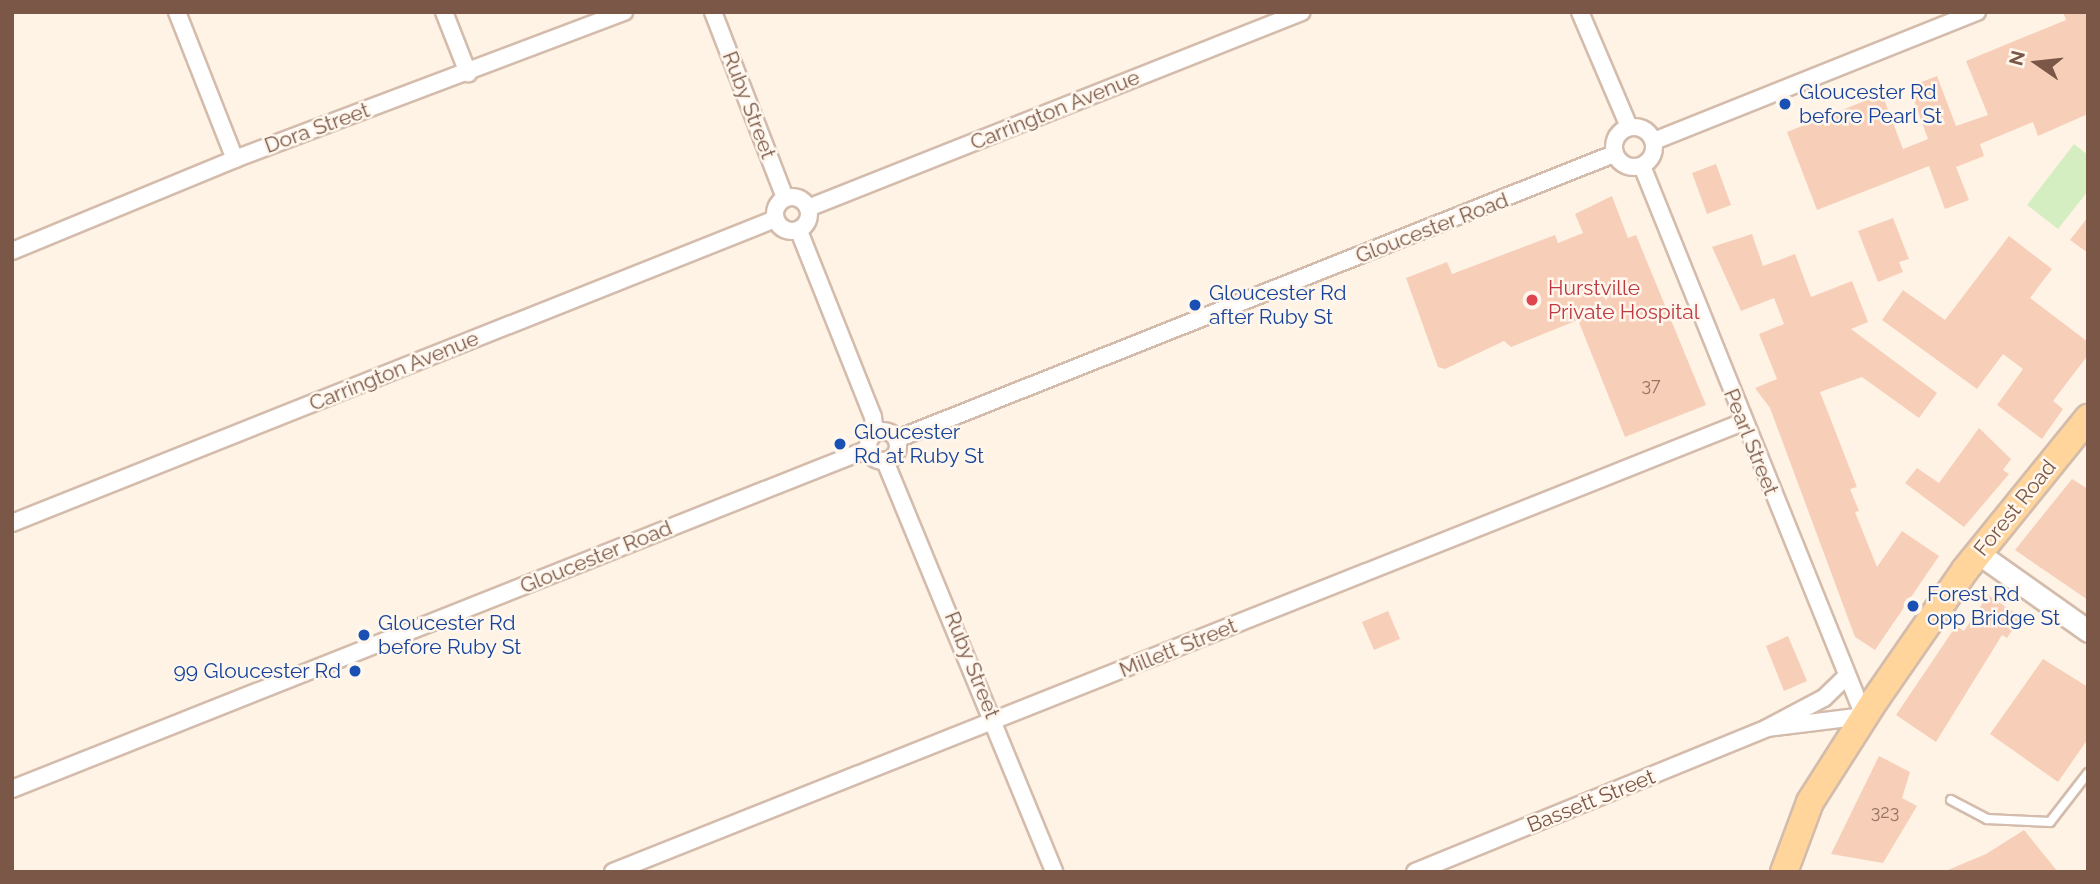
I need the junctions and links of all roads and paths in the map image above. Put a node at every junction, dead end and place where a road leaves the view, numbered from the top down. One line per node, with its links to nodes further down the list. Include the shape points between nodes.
1 (177, 12): 12 (street)
2 (444, 12): 8 (street)
3 (624, 12): 8 (street, Dora Street)
4 (713, 12): 14 (street, Ruby Street)
5 (1302, 12): 15 (street, Carrington Avenue)
6 (1580, 12): 9 (street)
7 (1977, 12): 10 (street)
8 (468, 73): 12 (street, Dora Street)
9 (1629, 127): 10 (street, via 1641,128); 11 (street, via 1615,140)
10 (1654, 141): 13 (street, via 1651,158)
11 (1614, 154): 13 (street, via 1622,164); 21 (street, Gloucester Road)
12 (235, 159): 18 (street, Dora Street)
13 (1642, 166): 20 (street, Pearl Street)
14 (785, 198): 15 (street, via 801,200); 16 (street)
15 (808, 208): 17 (street, via 808,221)
16 (775, 219): 17 (street, via 784,230); 24 (street, Carrington Avenue)
17 (799, 231): 22 (street, via 873,416)
18 (12, 251)
19 (2088, 418): 25 (main road, Forest Road)
20 (1744, 422): 27 (street, Pearl Street); 28 (street, Millett Street)
21 (897, 439): 22 (street, via 887,431); 23 (street, via 897,453)
22 (872, 441): 23 (street); 32 (street, Gloucester Road)
23 (885, 461): 28 (street, Ruby Street)
24 (12, 523)
25 (1978, 554): 26 (street); 29 (main road, Forest Road)
26 (2088, 631)
27 (1845, 678): 29 (street, Pearl Street); 30 (street, Bassett Street, via 1824,698)
28 (995, 721): 34 (street, Millett Street); 35 (street, Ruby Street)
29 (1857, 727): 30 (street, Bassett Street); 37 (main road, Forest Road, via 1810,802); 38 (main road, Forest Road)
30 (1767, 728): 36 (street, Bassett Street)
31 (2088, 773): 33 (lane, via 2050,822 1987,819)
32 (12, 789)
33 (1951, 800)
34 (613, 872)
35 (1054, 872)
36 (1415, 872)
37 (1784, 872)
38 (1801, 872)

